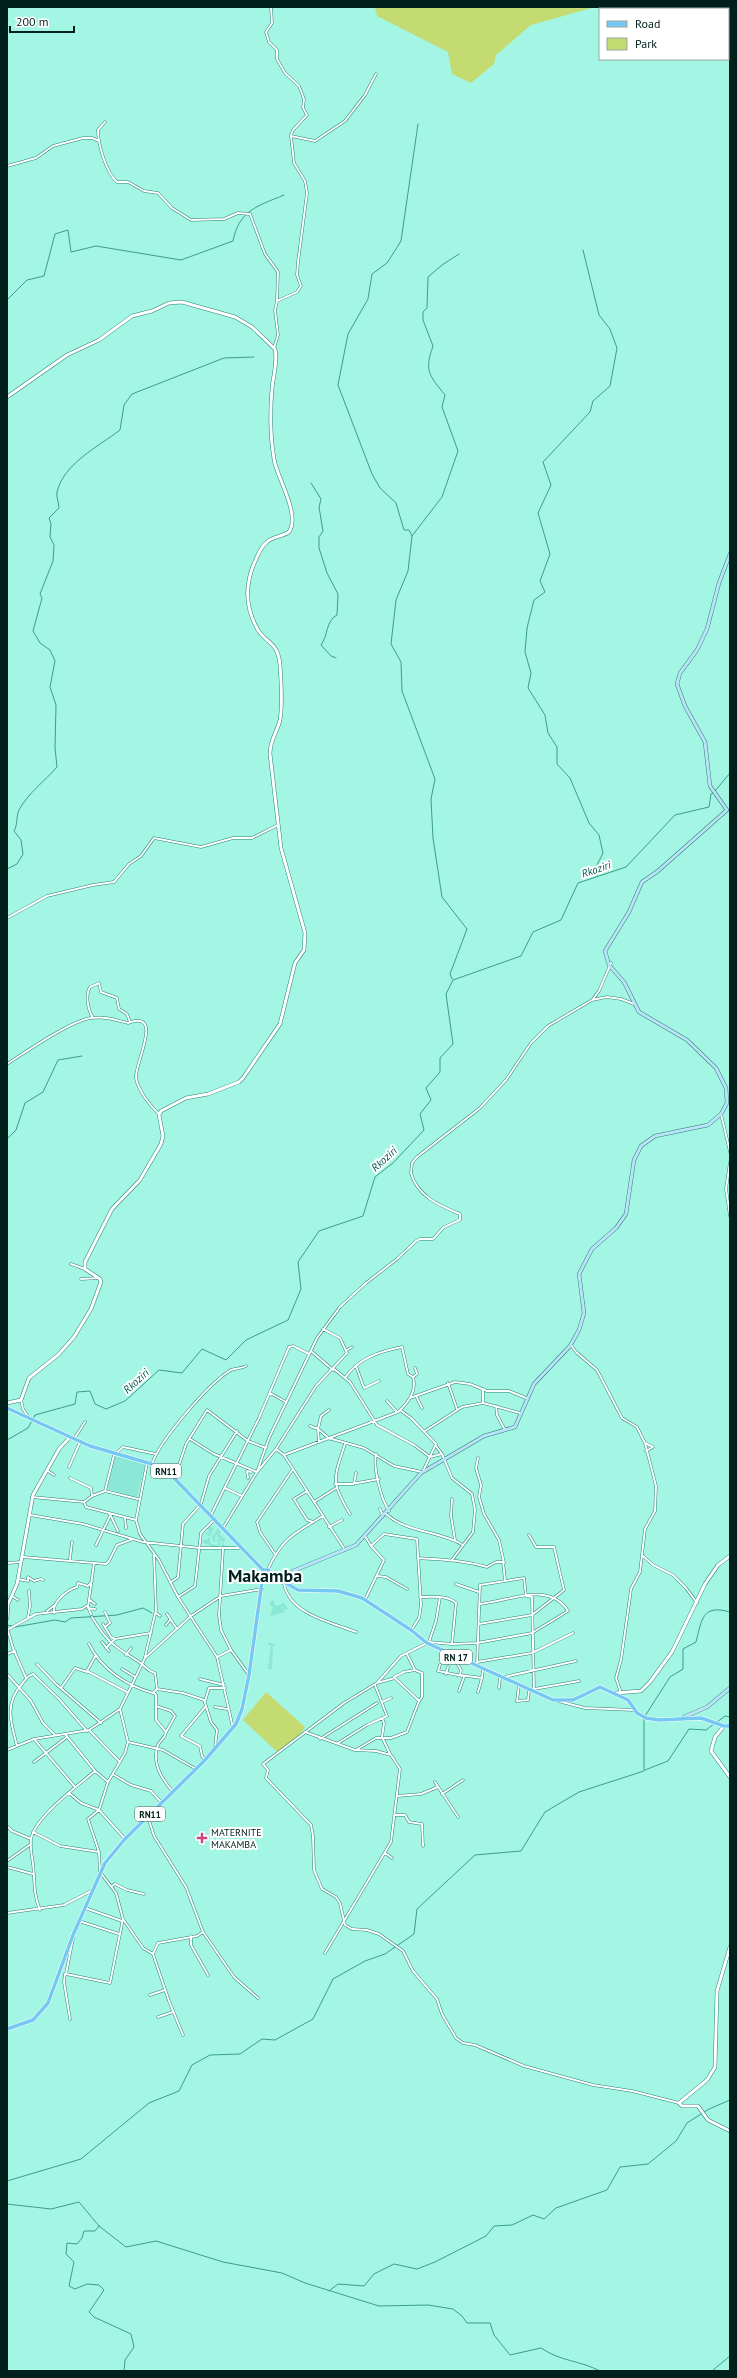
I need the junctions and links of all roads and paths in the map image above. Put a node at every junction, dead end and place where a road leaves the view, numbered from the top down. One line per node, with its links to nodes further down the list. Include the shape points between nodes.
1 (271, 7): 4 (street, via 272,23 266,32 267,37 277,50 277,59 285,73 299,86 307,115)
2 (376, 74): 4 (street, via 365,95 338,127 315,141)
3 (106, 122): 5 (street, via 98,130)
4 (290, 136): 7 (street, via 294,163 305,181 307,193 297,275 301,286 297,292)
5 (100, 142): 6 (street, via 92,138 83,138 53,146 36,158); 7 (street, via 116,181 128,182 144,191 155,192 172,208 191,220 224,219 240,212 250,214 265,254 278,272)
6 (7, 166)
7 (277, 301): 8 (street, via 274,310 278,335)
8 (274, 348): 9 (street, via 252,327 235,317 182,302 169,303 132,316 99,340 67,355); 12 (street, via 276,372 272,387 271,444 274,464 286,492 291,526 289,532 273,538 262,547 250,573 247,590 248,604 256,625 275,648 280,664 281,712 270,743)
9 (7, 397)
10 (730, 554): 11 (main road, via 718,583 707,629 697,650 680,673 677,684 682,700 705,742 710,786)
11 (729, 809): 14 (main road, via 642,882 626,918 606,946 606,957)
12 (279, 824): 13 (street, via 252,838 233,838 201,847 154,838 142,856 129,864 114,882 93,884 47,896); 24 (street, via 281,848 305,933 304,950 291,974 282,1019 261,1054 239,1082 186,1098)
13 (7, 918)
14 (610, 964): 15 (street, via 599,991); 16 (main road, via 624,982)
15 (592, 1000): 16 (street, via 607,998); 23 (street, via 548,1026 535,1038 506,1080)
16 (634, 1004): 21 (main road, via 639,1012 687,1040 713,1064 725,1084)
17 (93, 1018): 18 (street, via 112,1018); 18 (street, via 88,1005 88,989 99,983 101,992 116,998 119,1009 127,1014); 19 (street, via 53,1035)
18 (130, 1022): 24 (street, via 138,1020 144,1025 145,1046 136,1079)
19 (7, 1064)
20 (730, 1098): 21 (main road)
21 (727, 1103): 25 (main road)
22 (476, 1106): 23 (street)
23 (479, 1109): 33 (street, via 420,1153 411,1166 412,1176 422,1191 439,1206 460,1214 460,1220 444,1227 433,1239 416,1241 340,1307)
24 (159, 1114): 30 (street, via 163,1136 161,1144 140,1180 112,1209 89,1251 84,1264)
25 (721, 1114): 26 (street); 34 (main road, via 707,1126 655,1136 641,1146 634,1160 626,1214 616,1228 592,1249 579,1274 583,1317)
26 (730, 1152)
27 (730, 1162): 28 (street, via 726,1189)
28 (730, 1216)
29 (71, 1264): 30 (street)
30 (85, 1269): 31 (street)
31 (99, 1278): 32 (street); 52 (street, via 101,1285 82,1324 58,1355 28,1378)
32 (81, 1279)
33 (323, 1329): 36 (street, via 340,1338); 37 (street)
34 (571, 1345): 51 (main road, via 536,1382); 80 (street, via 596,1369 622,1418 635,1425)
35 (352, 1347): 36 (street)
36 (347, 1350): 42 (street)
37 (310, 1351): 38 (street); 42 (street)
38 (309, 1354): 48 (street, via 293,1346 289,1347); 54 (street)
39 (246, 1366): 86 (street, via 226,1374 187,1411)
40 (356, 1366): 43 (street); 44 (street, via 379,1351 402,1347 408,1375); 45 (street, via 364,1388)
41 (415, 1368): 44 (street, via 417,1374)
42 (333, 1369): 43 (street); 84 (street, via 317,1385)
43 (345, 1378): 66 (street)
44 (413, 1378): 50 (street, via 415,1388)
45 (379, 1381)
46 (448, 1383): 47 (street, via 467,1383); 49 (street); 60 (street)
47 (483, 1390): 51 (street, via 507,1390); 56 (street)
48 (270, 1393): 54 (street); 77 (street)
49 (416, 1396): 50 (street); 59 (street)
50 (410, 1398): 62 (street)
51 (526, 1398): 64 (main road)
52 (21, 1400): 55 (street); 65 (street, via 23,1409)
53 (388, 1401): 63 (street)
54 (286, 1402): 83 (street)
55 (7, 1403)
56 (483, 1403): 57 (street); 60 (street)
57 (496, 1406): 64 (street); 72 (street, via 497,1415)
58 (7, 1408): 65 (main road, RN11)
59 (422, 1408)
60 (457, 1409): 70 (street)
61 (329, 1410): 69 (street, via 322,1416)
62 (400, 1410): 63 (street); 70 (street)
63 (397, 1412): 66 (street)
64 (521, 1413): 72 (main road, via 515,1427)
65 (30, 1419): 73 (main road, RN11)
66 (373, 1420): 76 (street); 92 (street, via 377,1425 414,1445)
67 (85, 1422): 74 (street)
68 (310, 1426): 69 (street)
69 (318, 1429): 76 (street); 79 (street)
70 (425, 1430): 82 (street)
71 (237, 1431): 75 (street, via 207,1410); 77 (street); 90 (street)
72 (506, 1431): 94 (main road, via 484,1436)
73 (70, 1437): 74 (main road, RN11); 100 (street, via 59,1449)
74 (74, 1439): 78 (main road, RN11)
75 (190, 1439): 90 (street); 105 (street)
76 (330, 1439): 79 (street); 81 (street)
77 (248, 1441): 83 (street); 97 (street)
78 (80, 1442): 89 (main road, RN11); 98 (street)
79 (319, 1443): 91 (street)
80 (644, 1443): 85 (street); 85 (street, via 653,1447)
81 (345, 1444): 87 (street, via 364,1448); 108 (street, via 335,1473)
82 (436, 1446): 88 (street); 92 (street)
83 (266, 1448): 101 (street)
84 (276, 1449): 91 (street); 101 (street)
85 (646, 1451): 155 (street, via 656,1489 656,1502 654,1515 644,1533)
86 (156, 1454): 89 (street, via 122,1447); 96 (street)
87 (376, 1454): 103 (street, via 394,1466); 107 (street, via 374,1462)
88 (442, 1454): 92 (street); 94 (street)
89 (114, 1455): 95 (main road, RN11); 112 (street)
90 (220, 1455): 97 (street); 121 (street, via 209,1476)
91 (284, 1455): 99 (street)
92 (430, 1457): 103 (street)
93 (478, 1458): 164 (street, via 476,1468 481,1485 479,1497 484,1514 499,1540)
94 (444, 1460): 103 (main road); 146 (street, via 452,1478 468,1490 474,1502 473,1532)
95 (147, 1463): 96 (main road, RN11); 118 (street)
96 (152, 1464): 105 (main road, RN11)
97 (237, 1464): 101 (street, via 250,1474); 110 (street)
98 (69, 1467)
99 (293, 1469): 113 (street); 154 (street, via 257,1524)
100 (48, 1471): 104 (street); 115 (street)
101 (257, 1472): 116 (street)
102 (356, 1473): 109 (street)
103 (422, 1473): 125 (main road)
104 (54, 1475)
105 (171, 1475): 121 (main road, RN11)
106 (70, 1478): 114 (street, via 90,1488)
107 (379, 1479): 109 (street); 125 (street)
108 (335, 1484): 109 (street); 111 (street)
109 (354, 1484)
110 (225, 1488): 116 (street); 127 (street)
111 (336, 1488): 120 (street); 124 (street)
112 (105, 1491): 114 (street); 118 (street)
113 (307, 1491): 120 (street); 133 (street, via 294,1499 307,1520)
114 (92, 1496): 119 (street)
115 (32, 1497): 119 (street); 126 (street)
116 (242, 1497): 136 (street)
117 (452, 1498): 142 (street, via 451,1516)
118 (138, 1499): 131 (street)
119 (84, 1502): 123 (street, via 86,1507)
120 (314, 1502): 128 (street)
121 (201, 1504): 127 (main road, RN11); 147 (street, via 183,1524)
122 (380, 1509): 125 (street)
123 (110, 1514): 129 (street); 137 (street); 138 (street)
124 (350, 1514)
125 (386, 1514): 140 (main road); 142 (street, via 405,1527)
126 (30, 1515): 137 (street); 156 (street)
127 (211, 1515): 130 (main road, RN11)
128 (322, 1516): 133 (street); 134 (street)
129 (125, 1518): 131 (street); 135 (street)
130 (215, 1519): 136 (main road, RN11); 149 (street, via 202,1531)
131 (136, 1520): 144 (street)
132 (342, 1520): 134 (street)
133 (313, 1522): 154 (street, via 286,1540)
134 (329, 1527): 152 (street)
135 (126, 1528)
136 (223, 1528): 150 (main road, RN11)
137 (103, 1530): 141 (street); 145 (street)
138 (118, 1531)
139 (529, 1535): 186 (street, via 536,1547 554,1547 557,1554 564,1590)
140 (365, 1536): 148 (street); 152 (main road)
141 (134, 1539): 144 (street); 163 (street, via 117,1545 108,1563)
142 (455, 1540): 146 (street)
143 (72, 1542): 159 (street)
144 (143, 1542): 147 (street); 153 (street)
145 (96, 1545)
146 (463, 1545): 160 (street)
147 (180, 1546): 149 (street); 171 (street, via 178,1577)
148 (371, 1546): 158 (street, via 384,1534 417,1539); 166 (street, via 384,1560)
149 (200, 1548): 151 (street); 184 (street, via 195,1586)
150 (241, 1548): 151 (street); 165 (main road, RN11)
151 (223, 1549): 181 (street)
152 (345, 1551): 172 (main road, via 293,1571)
153 (154, 1553): 171 (street); 199 (street)
154 (275, 1554): 165 (street)
155 (642, 1555): 192 (street, via 653,1565 673,1575); 278 (street, via 640,1572 631,1589 616,1678)
156 (22, 1556): 159 (street); 161 (street)
157 (730, 1556): 192 (street, via 716,1568 705,1584)
158 (418, 1558): 160 (street); 182 (street)
159 (70, 1559): 163 (street)
160 (452, 1560): 164 (street, via 469,1561 487,1567 496,1562)
161 (21, 1562): 162 (street); 167 (street)
162 (7, 1563)
163 (94, 1563): 170 (street)
164 (504, 1563): 169 (street)
165 (266, 1573): 172 (main road, RN 17); 176 (main road, RN11)
166 (378, 1576): 177 (street, via 386,1577); 189 (street)
167 (18, 1579): 168 (street, via 28,1581 28,1577 34,1581); 180 (street)
168 (43, 1580)
169 (506, 1580): 179 (street, via 481,1584); 183 (street, via 524,1578)
170 (92, 1581): 174 (street); 175 (street)
171 (171, 1582): 184 (street)
172 (284, 1583): 189 (main road, RN 17, via 298,1590 346,1592); 214 (street, via 289,1598 304,1611)
173 (456, 1584): 179 (street)
174 (88, 1586): 175 (street); 193 (street, via 78,1583 77,1587 63,1595)
175 (91, 1588): 188 (street)
176 (262, 1589): 181 (street); 252 (main road, RN11)
177 (407, 1589)
178 (29, 1591): 204 (street)
179 (479, 1592): 191 (street)
180 (12, 1596): 187 (street); 205 (street)
181 (221, 1596): 203 (street); 227 (street, via 220,1625 222,1635)
182 (420, 1596): 185 (street); 213 (street, via 419,1618)
183 (526, 1596): 186 (street, via 538,1593); 191 (street); 201 (street, via 532,1597)
184 (178, 1597): 203 (street)
185 (440, 1597): 220 (street, via 436,1621); 224 (street, via 452,1600 457,1605)
186 (554, 1598): 201 (street); 216 (street, via 562,1601 568,1611)
187 (18, 1600)
188 (90, 1600): 190 (street); 194 (street)
189 (365, 1600): 213 (main road, RN 17)
190 (95, 1604)
191 (479, 1604): 208 (street)
192 (697, 1604): 278 (street, via 668,1659 650,1682 641,1691)
193 (55, 1605): 196 (street); 197 (street)
194 (87, 1607): 195 (street); 197 (street); 223 (street)
195 (95, 1609)
196 (47, 1612): 197 (street); 204 (street)
197 (53, 1612)
198 (105, 1612): 210 (street, via 110,1623)
199 (156, 1613): 202 (street); 215 (street)
200 (167, 1614): 206 (street)
201 (532, 1615): 208 (street); 216 (street)
202 (160, 1616)
203 (191, 1616): 211 (street); 236 (street)
204 (28, 1617): 212 (street)
205 (7, 1618)
206 (170, 1620): 209 (street); 211 (street)
207 (103, 1624): 210 (street)
208 (479, 1624): 221 (street)
209 (166, 1625)
210 (105, 1627): 218 (street)
211 (177, 1629): 238 (street)
212 (7, 1630): 228 (street)
213 (411, 1630): 220 (main road, RN 17)
214 (356, 1632)
215 (151, 1633): 218 (street, via 143,1632); 238 (street)
216 (532, 1633): 221 (street); 230 (street)
217 (573, 1633): 230 (street)
218 (115, 1639): 223 (street)
219 (102, 1642): 225 (street)
220 (428, 1642): 224 (street); 232 (street); 235 (main road, RN 17)
221 (477, 1643): 224 (street); 242 (street)
222 (89, 1644): 233 (street)
223 (110, 1644): 225 (street); 234 (street)
224 (452, 1644)
225 (106, 1648): 229 (street)
226 (131, 1648): 234 (street)
227 (231, 1650): 236 (street); 252 (street)
228 (15, 1651): 231 (street); 255 (street)
229 (109, 1651)
230 (532, 1653): 242 (street); 248 (street)
231 (7, 1654)
232 (406, 1654): 247 (street); 261 (street, via 395,1662)
233 (96, 1655): 249 (street, via 87,1669); 264 (street, via 112,1673)
234 (126, 1655): 237 (street); 241 (street)
235 (452, 1655): 242 (main road, RN 17); 253 (street, via 461,1670 460,1675)
236 (217, 1657): 262 (street)
237 (123, 1658)
238 (145, 1658): 241 (street)
239 (576, 1661): 248 (street)
240 (37, 1664): 266 (street)
241 (142, 1664): 254 (street); 270 (street, via 149,1672 155,1673)
242 (477, 1664): 246 (main road, RN 17)
243 (440, 1665): 251 (street, via 436,1670)
244 (448, 1667): 251 (street)
245 (122, 1669): 254 (street)
246 (483, 1669): 257 (street); 258 (main road, RN 17)
247 (415, 1670): 256 (street); 280 (street, via 422,1673 422,1697)
248 (533, 1670): 258 (street); 273 (street)
249 (88, 1672): 266 (street, via 75,1668); 274 (street)
250 (7, 1674): 265 (street)
251 (446, 1674): 253 (street)
252 (249, 1675): 296 (main road, RN11, via 241,1715)
253 (464, 1676): 257 (street); 272 (street)
254 (135, 1677): 264 (street)
255 (26, 1678): 265 (street); 297 (street, via 34,1674)
256 (393, 1678): 261 (street); 280 (street)
257 (482, 1678): 275 (street)
258 (500, 1678): 263 (main road, RN 17); 268 (street)
259 (200, 1679): 262 (street)
260 (579, 1681): 273 (street)
261 (376, 1684): 283 (street); 299 (street, via 357,1694)
262 (224, 1685): 267 (street)
263 (519, 1685): 271 (main road, RN 17); 271 (street, via 517,1701 528,1700)
264 (130, 1686): 274 (street); 276 (street)
265 (18, 1688): 301 (street, via 31,1701 43,1723); 308 (street, via 10,1702 9,1717)
266 (61, 1688): 293 (street)
267 (225, 1688): 281 (street, via 209,1688); 289 (street)
268 (499, 1688)
269 (730, 1688): 291 (main road, via 707,1707)
270 (157, 1689): 276 (street); 281 (street, via 183,1693)
271 (529, 1690): 273 (main road, RN 17)
272 (459, 1691)
273 (534, 1691): 282 (main road, RN 17)
274 (127, 1692): 288 (street)
275 (478, 1692)
276 (154, 1693): 285 (street)
277 (616, 1693): 278 (street); 282 (main road, via 600,1686 573,1700); 290 (main road, via 628,1700)
278 (621, 1693)
279 (391, 1698): 283 (street)
280 (419, 1700): 303 (street, via 407,1732 391,1738)
281 (205, 1701): 286 (street)
282 (558, 1701): 290 (street, via 585,1708)
283 (382, 1702): 292 (street, via 387,1715)
284 (377, 1704): 305 (street)
285 (156, 1706): 298 (street, via 156,1720); 298 (street, via 171,1711 175,1716)
286 (206, 1706): 311 (street, via 217,1731); 315 (street, via 181,1736 200,1746)
287 (215, 1707): 289 (street)
288 (120, 1709): 293 (street); 306 (street)
289 (227, 1709): 296 (street)
290 (636, 1710): 291 (main road, via 646,1718 659,1720)
291 (684, 1717): 294 (main road, via 701,1718)
292 (382, 1718): 303 (street); 307 (street)
293 (101, 1723): 297 (street)
294 (724, 1726): 295 (main road); 321 (street, via 715,1737 711,1751)
295 (730, 1726)
296 (234, 1729): 311 (main road, RN11)
297 (88, 1730): 300 (street); 317 (street)
298 (166, 1732): 309 (street)
299 (305, 1732): 305 (street); 355 (street, via 284,1750 264,1762 268,1770 266,1778 311,1825 314,1870 322,1889 336,1897 340,1903)
300 (65, 1734): 301 (street); 302 (street)
301 (55, 1735): 304 (street)
302 (67, 1737): 313 (street); 319 (street)
303 (382, 1738): 312 (street, via 368,1742); 314 (street)
304 (34, 1739): 308 (street); 313 (street)
305 (320, 1739): 307 (street)
306 (128, 1742): 309 (street); 317 (street)
307 (338, 1743): 312 (street)
308 (17, 1746): 310 (street)
309 (158, 1748): 318 (street, via 174,1754); 328 (street, via 158,1771)
310 (7, 1750)
311 (214, 1750): 315 (main road, RN11)
312 (356, 1750): 314 (street)
313 (45, 1753): 316 (street); 325 (street)
314 (390, 1754): 330 (street, via 400,1769)
315 (205, 1760): 318 (main road, RN11)
316 (34, 1762)
317 (120, 1762): 320 (street)
318 (196, 1769): 328 (main road, RN11)
319 (95, 1771): 323 (street); 325 (street)
320 (114, 1775): 323 (street); 331 (street, via 131,1785 151,1791)
321 (730, 1777)
322 (463, 1780): 329 (street)
323 (108, 1782): 332 (street)
324 (435, 1782): 326 (street)
325 (75, 1787): 327 (street)
326 (438, 1787): 329 (street); 330 (street, via 421,1794)
327 (69, 1792): 332 (street, via 81,1803); 337 (street, via 41,1820)
328 (173, 1792): 331 (main road, RN11)
329 (442, 1794): 335 (street)
330 (397, 1796): 333 (street)
331 (162, 1803): 334 (main road, RN11)
332 (99, 1810): 339 (street); 342 (street, via 88,1820)
333 (395, 1815): 341 (street, via 405,1815 409,1822 422,1824); 343 (street, via 392,1838)
334 (148, 1816): 339 (main road, RN11); 358 (street, via 154,1836 191,1896)
335 (458, 1817)
336 (7, 1826): 338 (street)
337 (33, 1832): 338 (street); 342 (street, via 60,1846)
338 (30, 1839): 340 (street)
339 (125, 1839): 347 (main road, RN11)
340 (31, 1844): 345 (street); 348 (street)
341 (423, 1846)
342 (99, 1852): 347 (street)
343 (385, 1853): 344 (street); 355 (street)
344 (392, 1858)
345 (7, 1861)
346 (7, 1867): 348 (street)
347 (100, 1872): 349 (street); 350 (main road, RN11)
348 (33, 1874): 353 (street)
349 (112, 1886): 351 (street, via 115,1884); 356 (street)
350 (91, 1891): 352 (main road, RN11); 353 (street, via 64,1905)
351 (144, 1894)
352 (84, 1908): 356 (street); 357 (main road, RN11)
353 (40, 1910): 354 (street)
354 (7, 1913)
355 (345, 1918): 363 (street); 375 (street, via 347,1927 378,1934 403,1951 413,1971 437,1999 442,2014 456,2038 463,2043 475,2045 524,2066 593,2085 632,2091)
356 (123, 1920): 359 (street); 364 (street, via 143,1948)
357 (78, 1921): 359 (street); 360 (main road, RN11)
358 (203, 1932): 361 (street); 369 (street, via 234,1977)
359 (119, 1934): 365 (street, via 110,1983)
360 (73, 1935): 365 (street); 373 (main road, RN11, via 48,2003 33,2020)
361 (191, 1936): 364 (street, via 158,1942); 366 (street, via 191,1945)
362 (730, 1948): 375 (street, via 717,1991 715,2067 707,2080)
363 (325, 1953)
364 (153, 1954): 367 (street)
365 (66, 1973): 372 (street, via 64,1982)
366 (208, 1975)
367 (165, 1990): 368 (street); 370 (street)
368 (150, 1995)
369 (258, 1998)
370 (173, 2012): 371 (street); 374 (street)
371 (158, 2017)
372 (70, 2019)
373 (7, 2029)
374 (184, 2035)
375 (679, 2103): 376 (street, via 682,2106 698,2106 708,2120)
376 (730, 2131)

